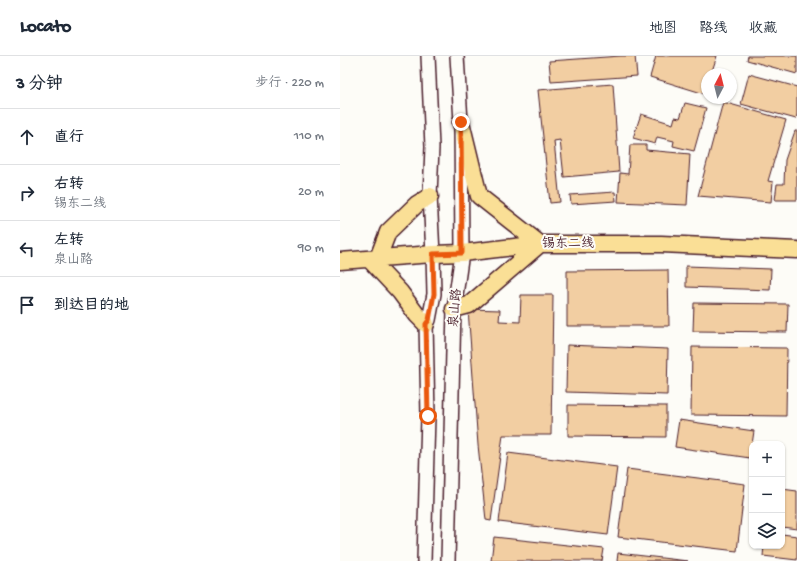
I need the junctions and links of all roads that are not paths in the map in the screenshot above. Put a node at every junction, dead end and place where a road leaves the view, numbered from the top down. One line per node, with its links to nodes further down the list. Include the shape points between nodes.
1 (428, 56): 4 (street, via 432,147)
2 (457, 56): 3 (street, 泉山路)
3 (461, 122): 5 (main road, via 479,196); 7 (street, 泉山路)
4 (430, 196): 8 (street); 9 (main road, via 417,204 388,232)
5 (540, 244): 6 (main road, 锡东二线, via 661,244); 7 (main road, 锡东二线); 11 (main road, via 469,305)
6 (797, 250)
7 (462, 253): 8 (main road, 锡东二线); 11 (street, 泉山路)
8 (433, 254): 9 (main road, 锡东二线); 12 (street, via 434,294)
9 (373, 258): 10 (main road, 锡东二线); 12 (main road)
10 (340, 261)
11 (454, 309): 14 (street, 泉山路)
12 (426, 324): 13 (street, via 428,416)
13 (424, 561)
14 (448, 561)

